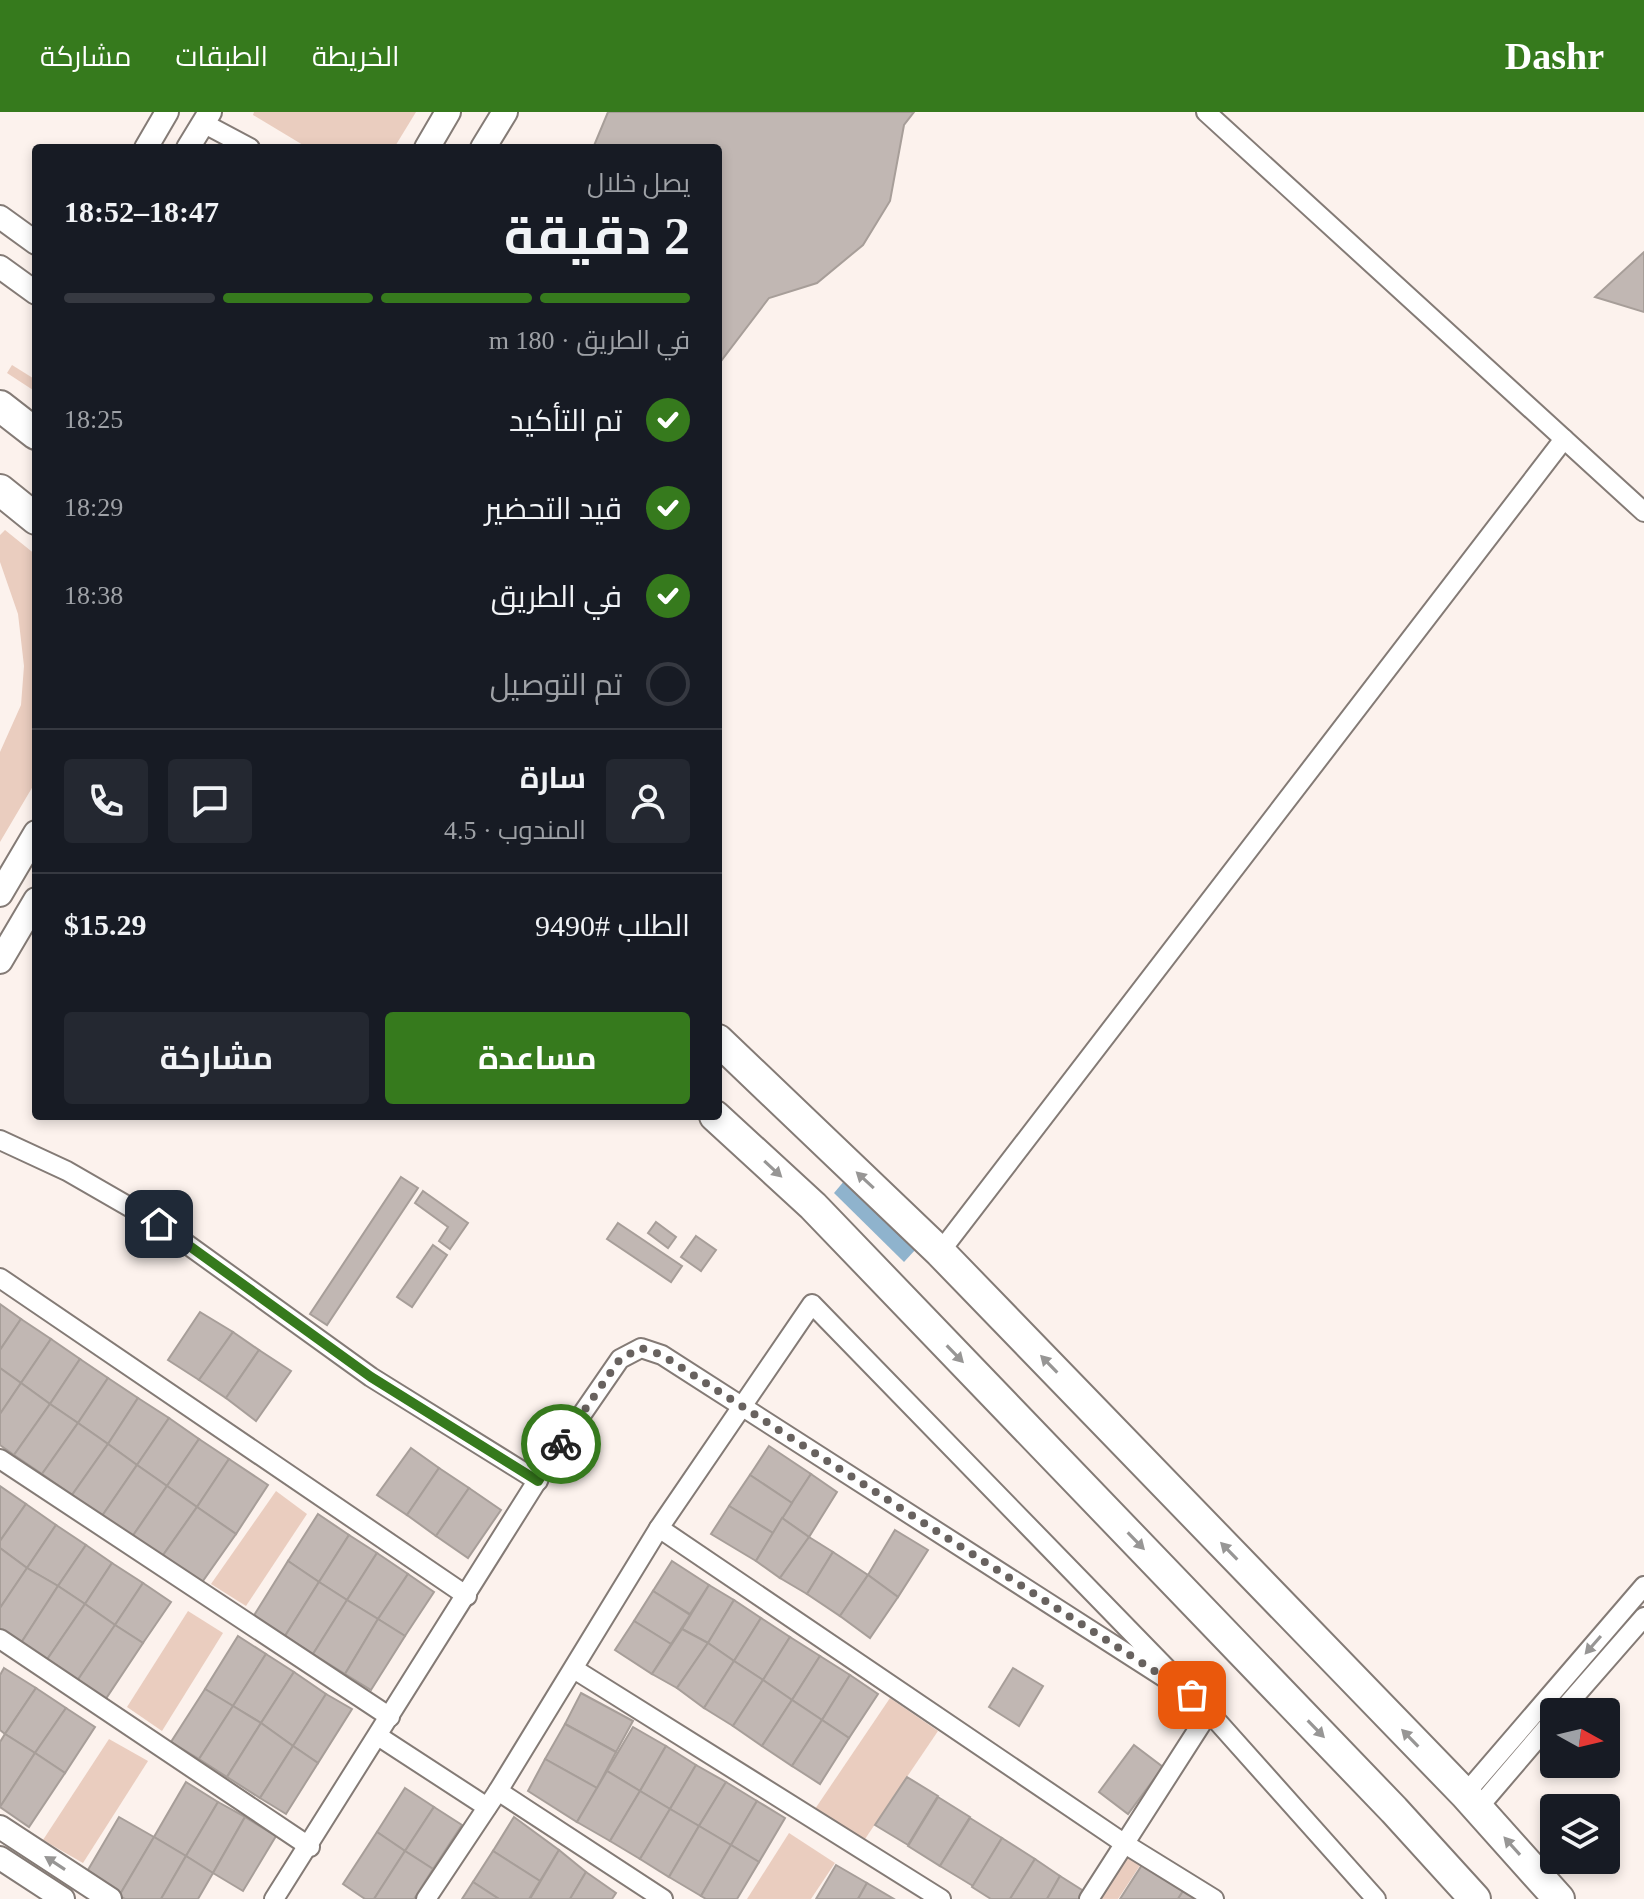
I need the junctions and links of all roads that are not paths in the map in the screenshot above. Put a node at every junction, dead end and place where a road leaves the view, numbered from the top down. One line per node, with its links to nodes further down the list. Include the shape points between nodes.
1 (167, 112): 6 (street)
2 (448, 112): 9 (main road)
3 (505, 112): 10 (main road)
4 (1206, 112): 17 (street)
5 (206, 118): 7 (street); 8 (street)
6 (148, 144)
7 (190, 144)
8 (244, 144)
9 (429, 144)
10 (485, 144)
11 (0, 217): 12 (street)
12 (32, 240)
13 (0, 267): 14 (street)
14 (32, 290)
15 (0, 406): 16 (highway)
16 (32, 431)
17 (1564, 439): 19 (street); 28 (street)
18 (0, 490): 20 (highway)
19 (1644, 512)
20 (32, 516)
21 (32, 840): 22 (main road)
22 (0, 894)
23 (32, 907): 24 (main road)
24 (0, 961)
25 (722, 1044): 28 (highway, one-way to 25)
26 (719, 1120): 60 (highway, one-way to 60, via 813,1206)
27 (0, 1140): 32 (street, via 159,1224 371,1377)
28 (940, 1252): 46 (highway, one-way to 28)
29 (0, 1278): 35 (street)
30 (742, 1406): 32 (street, via 662,1355 641,1348 620,1359); 33 (street); 39 (street); 39 (street, via 812,1304)
31 (0, 1459): 42 (street)
32 (538, 1481): 35 (street)
33 (659, 1528): 38 (street); 48 (street)
34 (1644, 1586): 46 (street, one-way to 46)
35 (467, 1596): 42 (street)
36 (1644, 1617): 40 (street)
37 (0, 1639): 49 (street)
38 (574, 1669): 45 (street); 56 (street)
39 (1192, 1695): 41 (street)
40 (1573, 1698)
41 (1209, 1712): 48 (street); 59 (street)
42 (390, 1717): 44 (street)
43 (1540, 1733): 46 (street)
44 (378, 1736): 45 (street); 49 (street)
45 (492, 1799): 54 (street); 55 (street)
46 (1471, 1801): 61 (highway, one-way to 46)
47 (0, 1827): 52 (street, one-way to 47)
48 (1125, 1844): 57 (street); 58 (street)
49 (310, 1847): 53 (street)
50 (0, 1858): 51 (street)
51 (63, 1899)
52 (110, 1899)
53 (274, 1899)
54 (426, 1899)
55 (663, 1899)
56 (941, 1899)
57 (1089, 1899)
58 (1214, 1899)
59 (1376, 1899)
60 (1475, 1899)
61 (1559, 1899)

